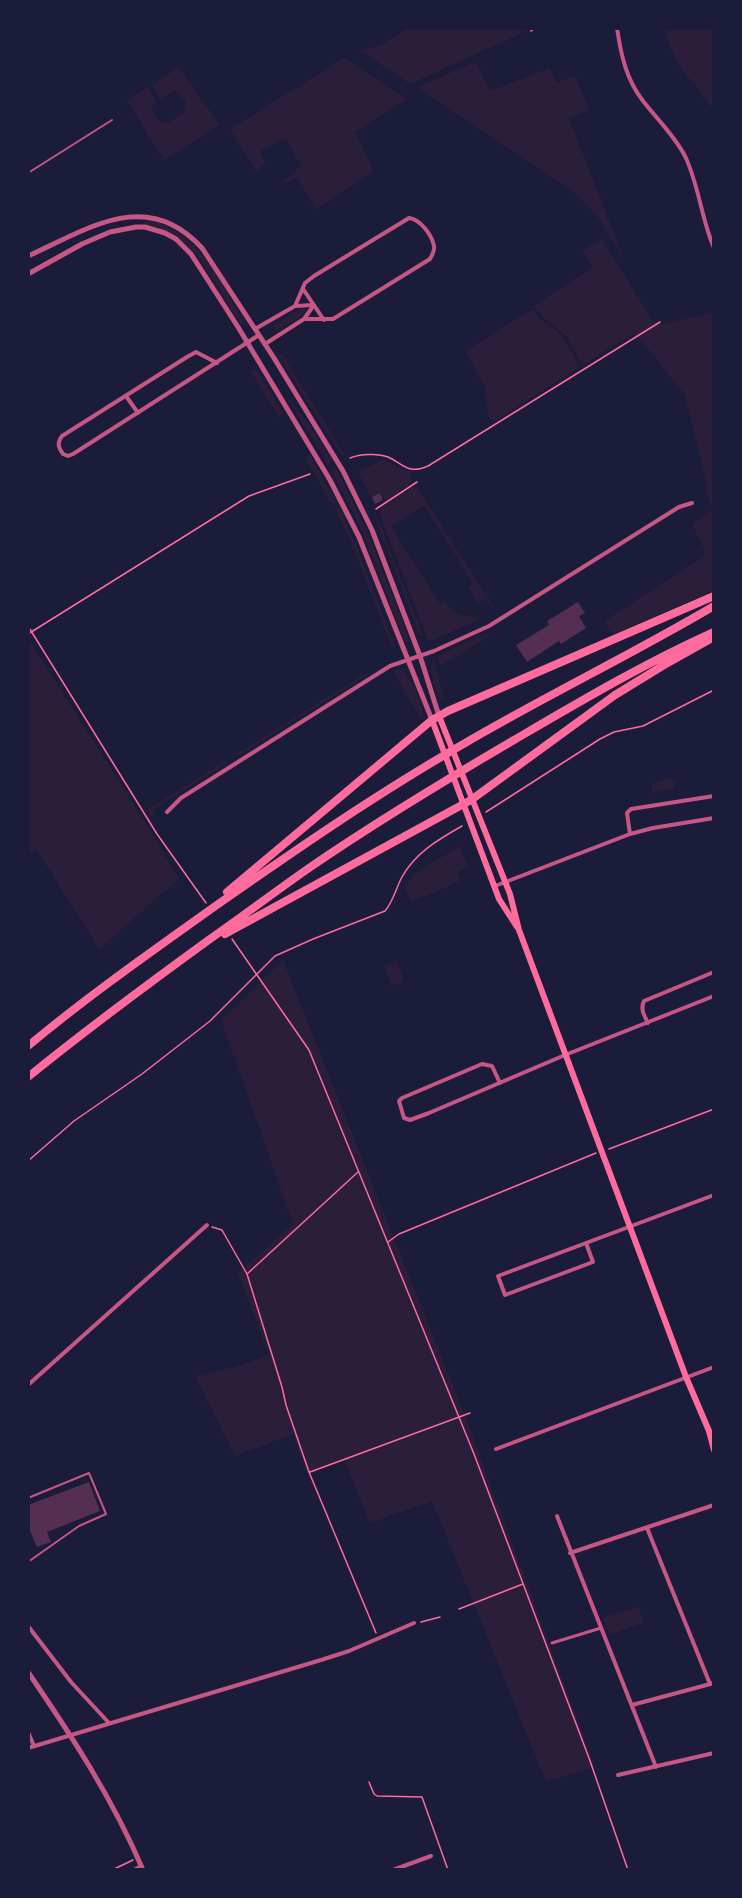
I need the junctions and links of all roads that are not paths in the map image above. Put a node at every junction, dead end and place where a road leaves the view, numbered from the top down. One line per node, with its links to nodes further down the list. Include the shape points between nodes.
1 (535, 28): 3 (lane)
2 (616, 28): 6 (street, via 629,79 690,166)
3 (531, 32)
4 (112, 120): 5 (lane)
5 (28, 173)
6 (714, 248)
7 (28, 256): 14 (street, via 121,217 141,215 160,219 177,225 202,248)
8 (28, 273): 15 (street, via 110,232 136,227 157,230 176,239 191,254)
9 (303, 288): 10 (street); 11 (street); 13 (street, via 314,276 409,218 419,222 434,246 430,259 333,320)
10 (314, 305): 11 (street); 12 (street); 13 (street)
11 (295, 306): 14 (street)
12 (304, 319): 13 (street); 16 (street)
13 (324, 320)
14 (257, 332): 15 (street); 16 (street)
15 (247, 343): 17 (street); 26 (street, via 346,511)
16 (264, 344): 25 (street, via 343,471 372,530)
17 (218, 363): 18 (street, via 196,352); 19 (street)
18 (126, 396): 19 (street); 19 (street, via 62,436 58,448 68,456 74,454)
19 (138, 413)
20 (692, 503): 25 (street, via 679,507 489,626)
21 (714, 596): 27 (highway)
22 (714, 606): 36 (highway, via 422,768 270,867)
23 (714, 632): 37 (highway, via 612,684 442,782 309,868)
24 (714, 637): 29 (highway, via 615,695)
25 (420, 656): 26 (street); 27 (street)
26 (407, 661): 27 (street); 30 (street, via 390,666 181,798)
27 (435, 718): 29 (main road, via 439,740); 29 (main road, via 447,735); 36 (highway)
28 (714, 796): 32 (street, via 631,809 627,813)
29 (468, 802): 33 (main road); 34 (main road); 37 (highway)
30 (167, 812)
31 (714, 818): 32 (street)
32 (630, 834): 33 (street)
33 (505, 882): 34 (street); 35 (main road)
34 (494, 886): 35 (main road)
35 (519, 930): 42 (main road)
36 (175, 935): 41 (highway)
37 (175, 964): 43 (highway)
38 (714, 972): 40 (street, via 644,1001)
39 (714, 996): 40 (street)
40 (648, 1023): 42 (street)
41 (28, 1046)
42 (565, 1055): 44 (street); 47 (main road)
43 (28, 1077)
44 (500, 1083): 44 (street, via 492,1066 482,1064 402,1098 400,1106 404,1118 410,1120)
45 (714, 1195): 47 (street)
46 (207, 1225): 51 (street)
47 (630, 1227): 48 (street); 50 (main road)
48 (586, 1243): 48 (street, via 593,1263 505,1295 498,1276)
49 (714, 1367): 50 (street)
50 (686, 1377): 52 (street); 53 (main road)
51 (28, 1385)
52 (496, 1449)
53 (714, 1450)
54 (28, 1498): 59 (lane, via 89,1473 106,1514 79,1526)
55 (714, 1505): 57 (street)
56 (556, 1516): 58 (street)
57 (647, 1528): 58 (street); 65 (street)
58 (570, 1552): 62 (street)
59 (28, 1562)
60 (414, 1623): 67 (street, via 319,1661)
61 (28, 1626): 67 (street)
62 (601, 1628): 63 (street); 66 (street)
63 (552, 1643)
64 (28, 1672): 69 (street)
65 (712, 1684): 66 (street)
66 (632, 1705): 73 (street)
67 (109, 1723): 69 (street)
68 (28, 1732): 70 (street)
69 (71, 1735): 70 (street); 76 (street)
70 (34, 1746): 71 (street)
71 (28, 1748)
72 (714, 1754): 73 (street)
73 (656, 1767): 74 (street)
74 (618, 1775)
75 (431, 1856): 78 (street)
76 (142, 1868): 77 (street)
77 (134, 1869)
78 (393, 1869)

